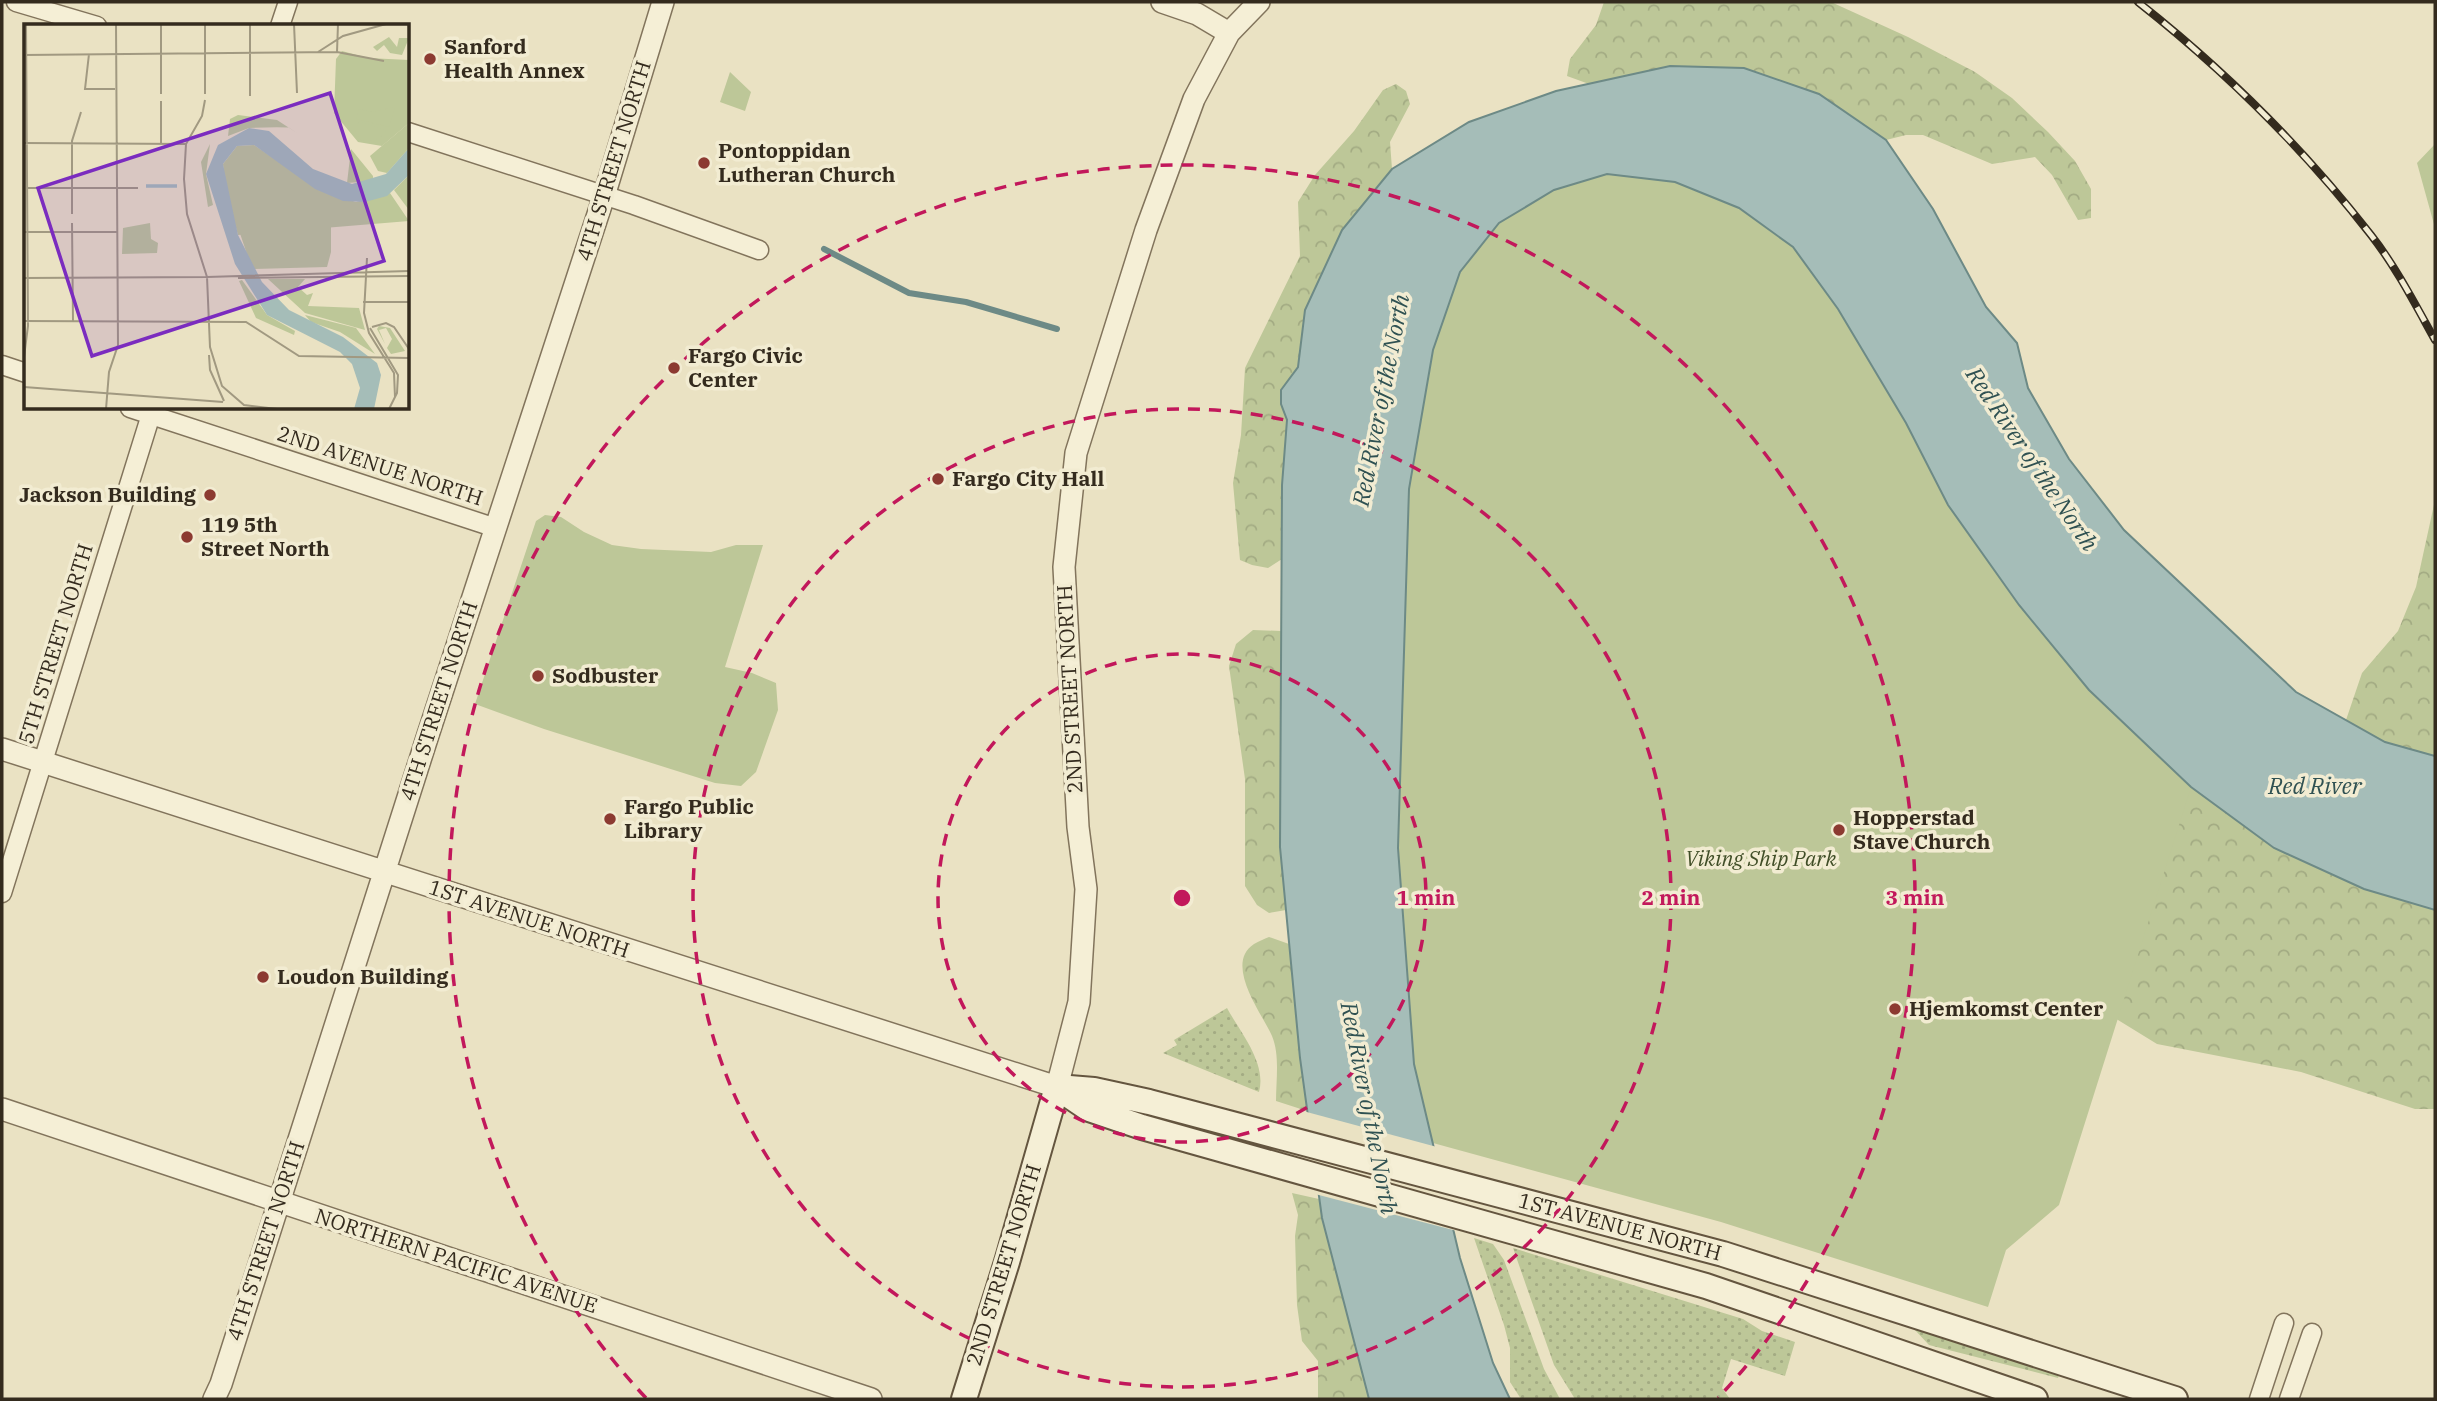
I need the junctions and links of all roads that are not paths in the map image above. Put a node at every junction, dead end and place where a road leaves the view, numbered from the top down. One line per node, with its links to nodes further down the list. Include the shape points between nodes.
1 (16, 2): 6 (street)
2 (288, 2): 7 (street)
3 (663, 2): 10 (street, 4TH STREET NORTH)
4 (1162, 2): 8 (street, via 1197,14)
5 (1259, 2): 8 (street, 2ND STREET NORTH)
6 (90, 24)
7 (281, 24)
8 (1229, 33): 20 (street, 2ND STREET NORTH, via 1194,99 1163,178 1076,453 1064,568 1078,827 1086,889 1079,1002)
9 (410, 133): 10 (street)
10 (604, 196): 11 (street); 15 (street, 4TH STREET NORTH)
11 (759, 250)
12 (2, 365): 13 (street)
13 (24, 372)
14 (152, 411): 15 (street, 2ND AVENUE NORTH); 17 (street, 5TH STREET NORTH)
15 (496, 528): 18 (street, 4TH STREET NORTH)
16 (2, 750): 17 (street, 1ST AVENUE NORTH)
17 (42, 763): 18 (street, 1ST AVENUE NORTH); 19 (street, 5TH STREET NORTH)
18 (384, 872): 20 (street, 1ST AVENUE NORTH); 22 (street, 4TH STREET NORTH)
19 (2, 893)
20 (1057, 1087): 27 (main road, 2ND STREET NORTH); 28 (main road, 1ST AVENUE NORTH, via 1089,1109 1142,1127 1706,1286); 29 (main road, 1ST AVENUE NORTH, via 1149,1101 1723,1254)
21 (2, 1110): 22 (street, NORTHERN PACIFIC AVENUE)
22 (278, 1202): 25 (street, 4TH STREET NORTH); 26 (street, NORTHERN PACIFIC AVENUE)
23 (2284, 1323): 30 (street)
24 (2312, 1333): 31 (street)
25 (214, 1399)
26 (871, 1399)
27 (964, 1399)
28 (2035, 1399)
29 (2175, 1399)
30 (2259, 1399)
31 (2290, 1399)

